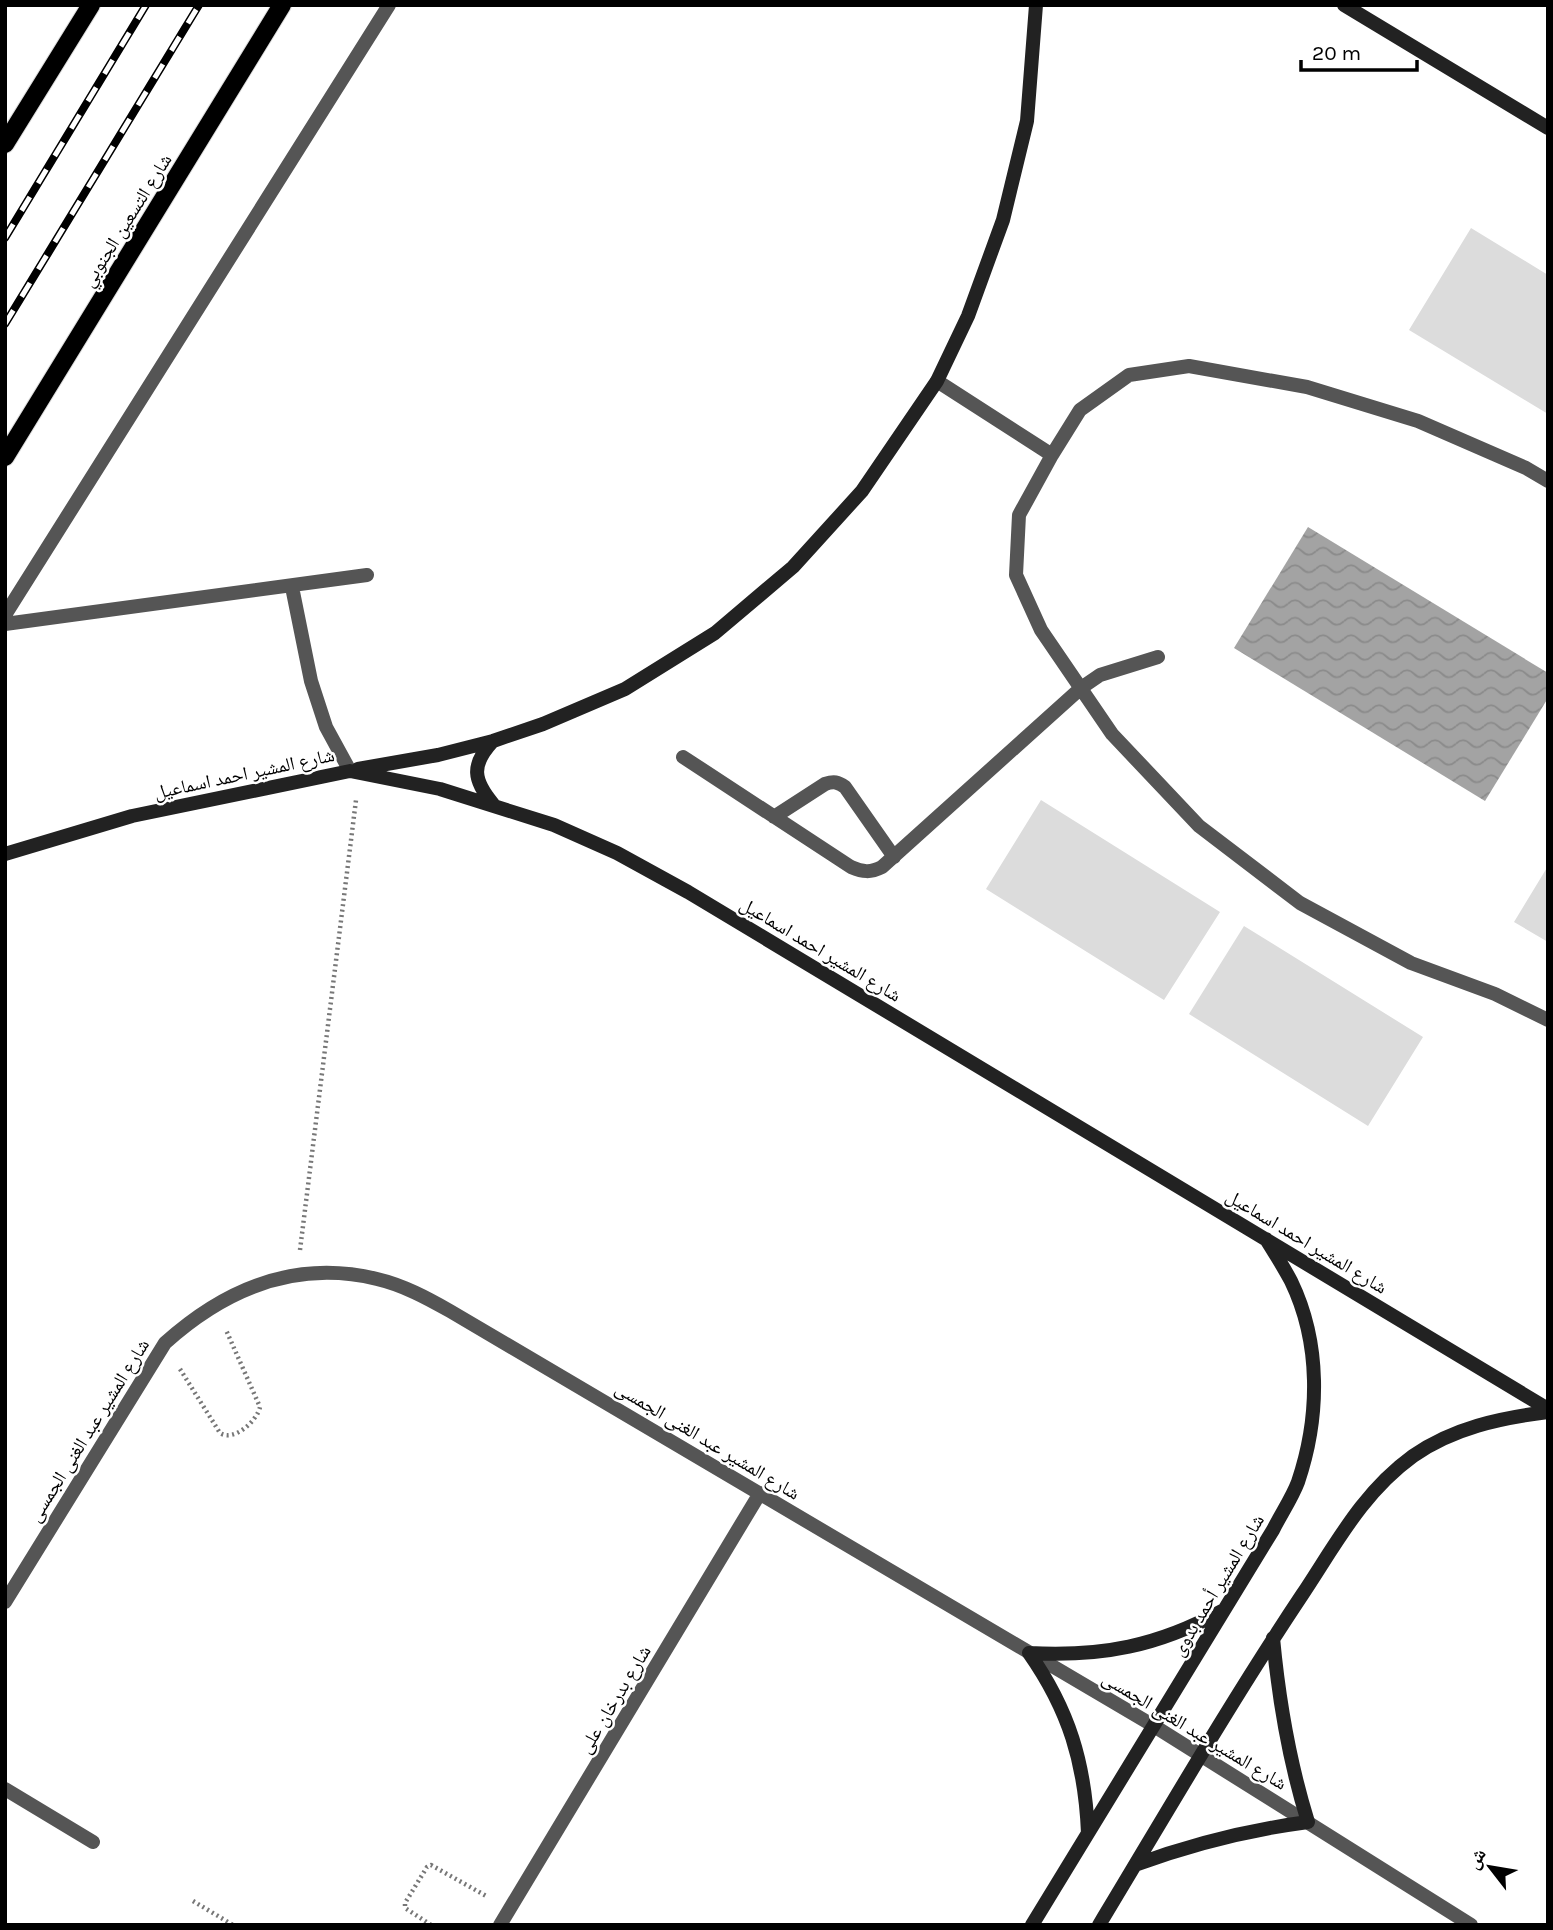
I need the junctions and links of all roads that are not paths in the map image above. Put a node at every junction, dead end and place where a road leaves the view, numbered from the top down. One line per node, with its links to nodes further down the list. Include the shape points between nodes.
1 (91, 5): 7 (main road)
2 (282, 5): 10 (main road, شارع التسعين الجنوبي)
3 (389, 5): 14 (street)
4 (1036, 5): 8 (main road, via 1027,121 1003,220 968,316)
5 (1344, 5): 6 (main road)
6 (1548, 128)
7 (5, 144)
8 (937, 381): 9 (street); 18 (main road, via 862,491 793,567 715,633 625,688)
9 (1052, 455): 11 (street, via 1080,410 1129,375 1189,366 1307,387 1418,421); 17 (street, via 1019,514 1016,575 1041,630)
10 (5, 457)
11 (1548, 481)
12 (367, 575): 13 (street)
13 (292, 587): 15 (street); 20 (street, via 311,681)
14 (5, 615)
15 (5, 624)
16 (1158, 657): 17 (street, via 1100,675)
17 (1081, 688): 24 (street); 25 (street, via 1112,734 1199,826 1300,903 1411,963)
18 (493, 741): 20 (main road); 21 (main road, via 481,754 476,772 480,789)
19 (683, 757): 22 (street)
20 (349, 771): 21 (main road, شارع المشير احمد اسماعيل); 23 (main road, شارع المشير احمد اسماعيل, via 132,816)
21 (493, 804): 26 (main road, شارع المشير احمد اسماعيل, via 617,853 688,892)
22 (774, 817): 24 (street, via 861,872 872,872); 24 (street, via 825,784 840,783)
23 (5, 855)
24 (894, 857)
25 (1548, 1020)
26 (1265, 1237): 27 (main road, شارع المشير احمد اسماعيل); 32 (main road, شارع المشير أحمد بدوى, via 1291,1282 1308,1331 1315,1382 1311,1434 1297,1484)
27 (1548, 1410): 33 (main road, via 1504,1417 1458,1432 1415,1455 1377,1486 1345,1525)
28 (760, 1493): 29 (street, شارع المشير عبد الغنى الجمسى, via 415,1292 377,1279 337,1273 297,1275 240,1290 188,1322 165,1343); 34 (street, شارع المشير عبد الغنى الجمسى); 42 (street, شارع بدرخان على)
29 (21, 1577): 30 (street); 31 (street, شارع المشير عبد الغنى الجمسى)
30 (5, 1585)
31 (5, 1602)
32 (1224, 1610): 34 (main road, via 1130,1648 1063,1655); 35 (main road, شارع المشير أحمد بدوى)
33 (1273, 1638): 36 (main road); 38 (main road, via 1284,1732)
34 (1029, 1653): 35 (street, شارع المشير عبد الغنى الجمسى); 39 (main road, via 1057,1698 1073,1738 1085,1790)
35 (1154, 1726): 36 (street, شارع المشير عبد الغنى الجمسى); 39 (main road, شارع المشير أحمد بدوى)
36 (1201, 1756): 38 (street, شارع المشير عبد الغنى الجمسى); 41 (main road)
37 (5, 1789): 40 (street)
38 (1308, 1822): 41 (main road, via 1220,1837); 45 (street, شارع المشير عبد الغنى الجمسى)
39 (1088, 1833): 43 (main road, شارع المشير أحمد بدوى)
40 (93, 1842)
41 (1135, 1865): 44 (main road)
42 (500, 1925)
43 (1032, 1925)
44 (1099, 1925)
45 (1471, 1925)

